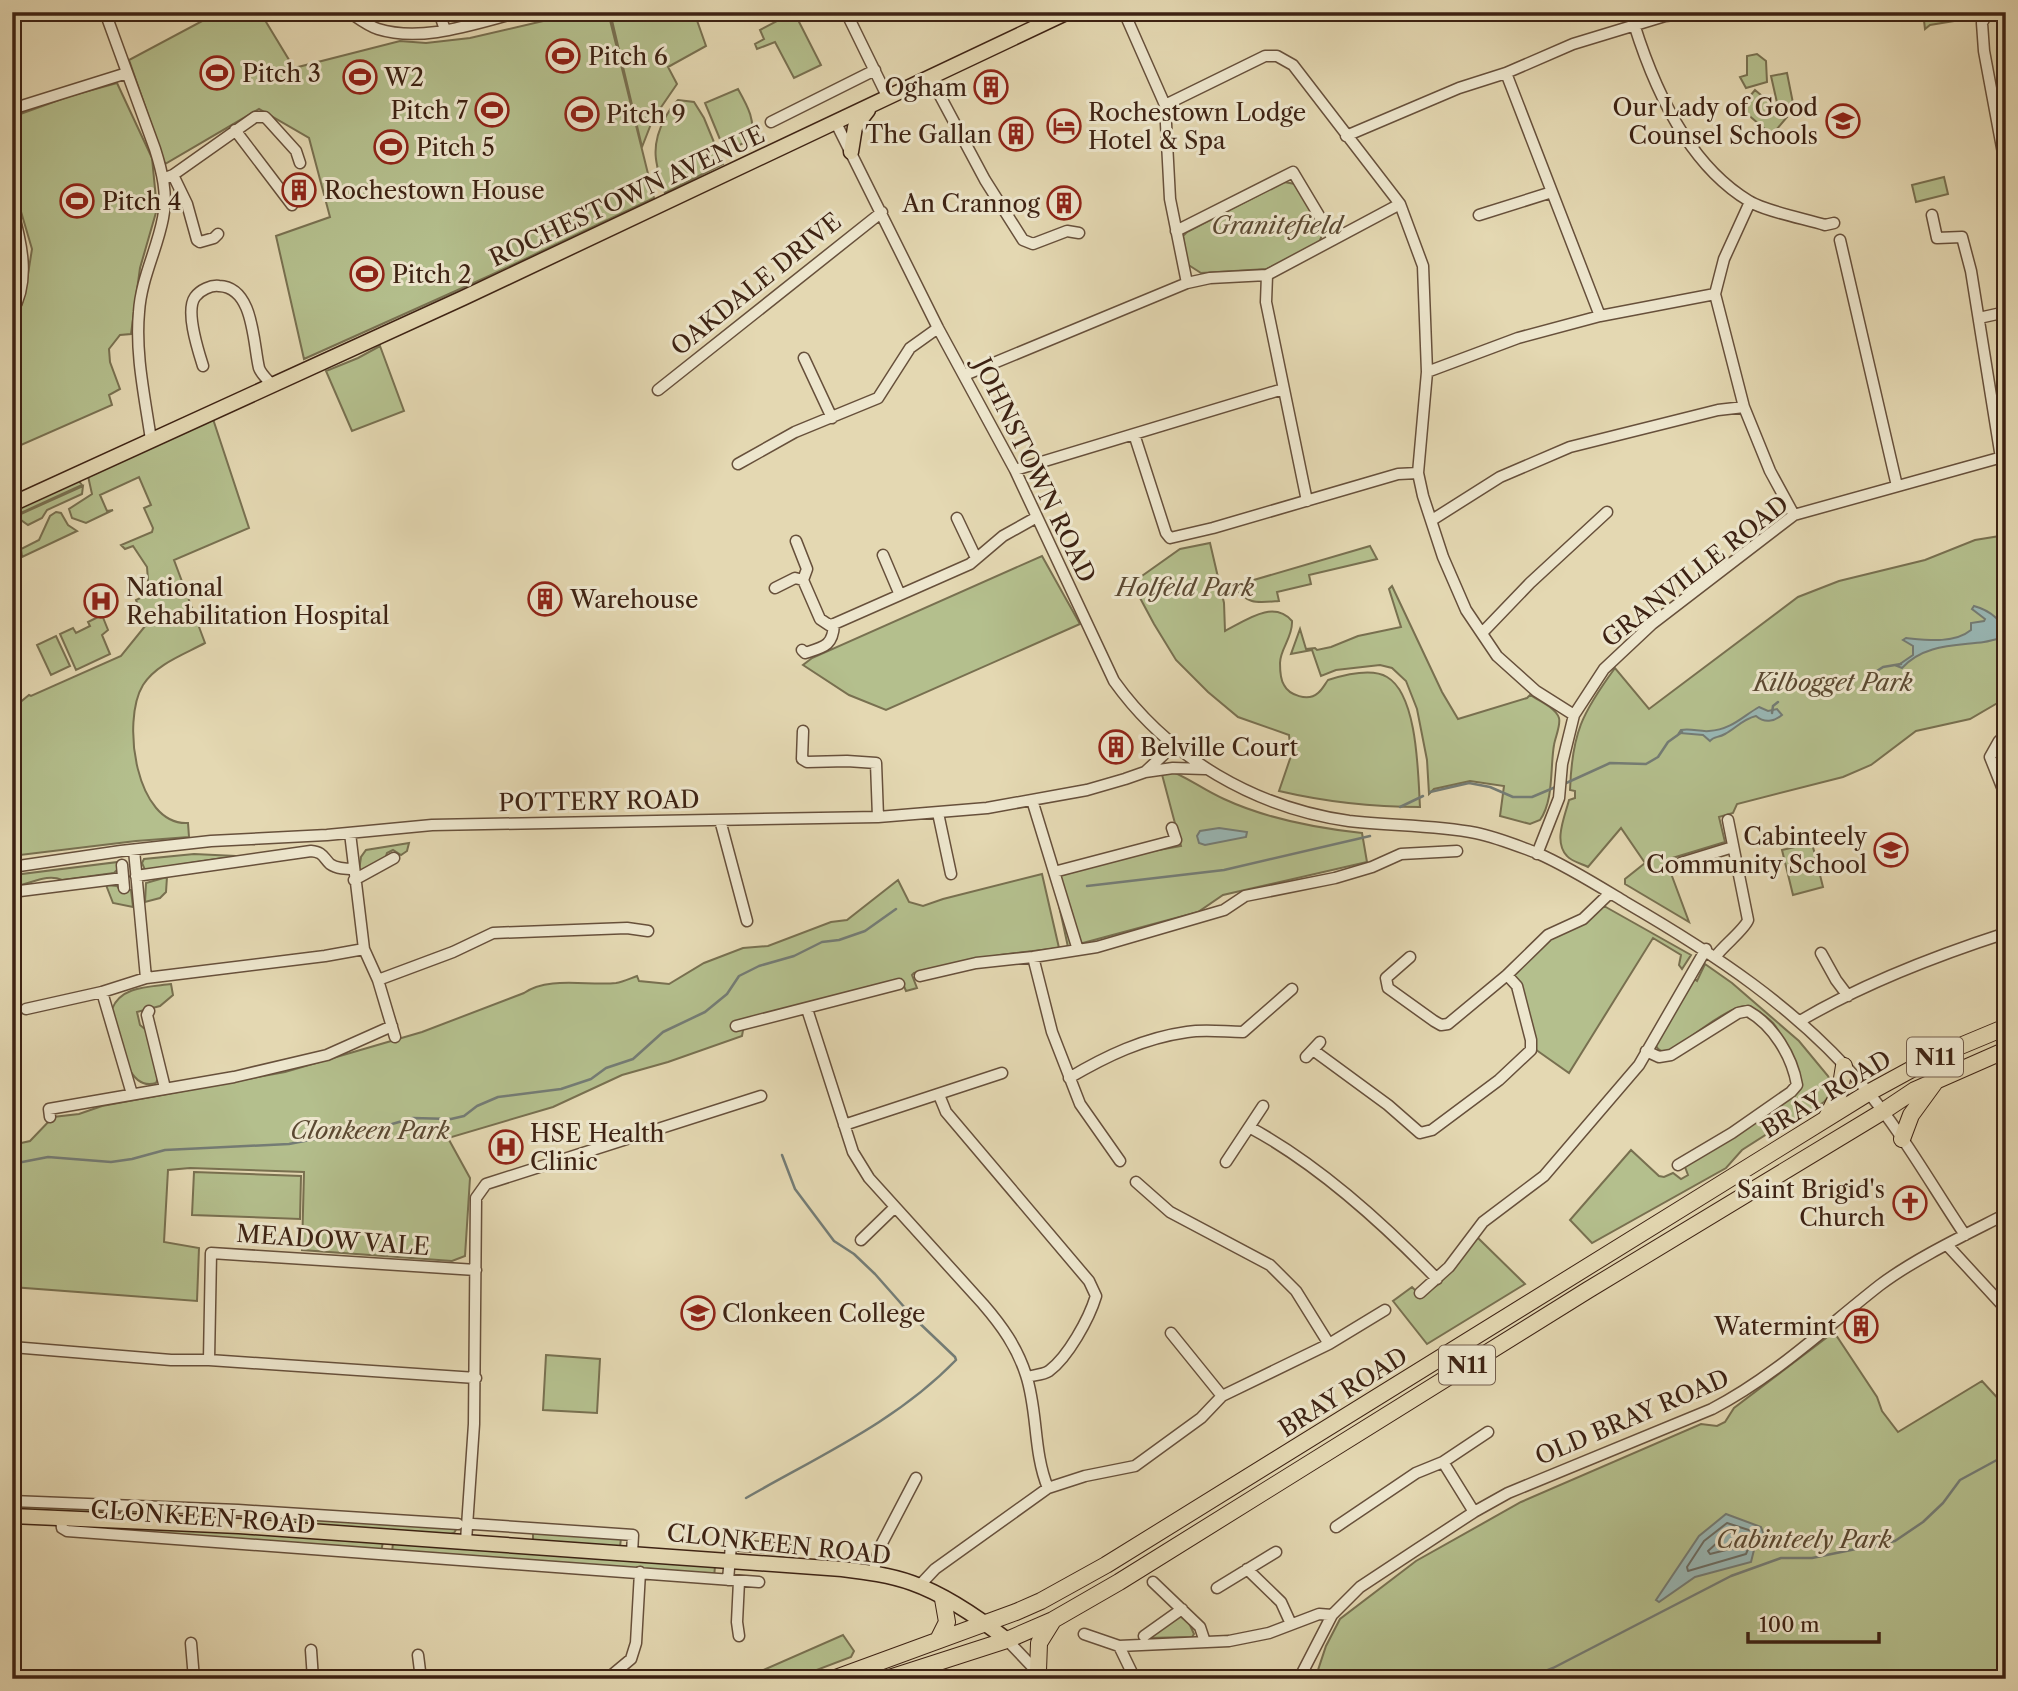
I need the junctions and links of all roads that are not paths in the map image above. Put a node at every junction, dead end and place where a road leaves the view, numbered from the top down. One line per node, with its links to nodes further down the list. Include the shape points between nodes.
1 (105, 12): 14 (street)
2 (349, 12): 12 (street, via 377,29 409,34)
3 (439, 12): 12 (street)
4 (520, 12): 12 (street)
5 (846, 12): 13 (street)
6 (1068, 12): 10 (main road, ROCHESTOWN AVENUE)
7 (1124, 12): 18 (street)
8 (1702, 12): 11 (street)
9 (1988, 12): 20 (street, via 1982,23 1984,51)
10 (1036, 19): 16 (main road, ROCHESTOWN AVENUE)
11 (1634, 24): 15 (street); 31 (street, via 1673,118 1716,173)
12 (445, 30)
13 (875, 70): 17 (street); 22 (street)
14 (127, 73): 21 (street); 29 (street)
15 (1506, 73): 25 (street); 30 (street)
16 (930, 77): 17 (main road, ROCHESTOWN AVENUE); 40 (street, via 1023,240 1033,244 1067,231)
17 (888, 98): 19 (main road, ROCHESTOWN AVENUE)
18 (1165, 105): 25 (street, via 1265,56 1277,55 1293,65); 39 (street)
19 (871, 106): 23 (main road, ROCHESTOWN AVENUE); 26 (main road, via 855,127)
20 (2001, 108): 28 (street)
21 (12, 109)
22 (771, 122)
23 (836, 122): 26 (street, JOHNSTOWN ROAD); 56 (main road, ROCHESTOWN AVENUE)
24 (235, 130): 27 (street, via 250,119 265,117 296,151); 29 (street); 33 (street)
25 (1346, 136): 32 (street)
26 (851, 152): 35 (street, JOHNSTOWN ROAD)
27 (300, 163)
28 (2006, 169)
29 (168, 177): 41 (street, via 187,204 197,240 215,239); 62 (street, via 164,216 139,310)
30 (1552, 192): 36 (street); 49 (street)
31 (1750, 202): 38 (street, via 1825,225); 46 (street, via 1724,258)
32 (1400, 204): 42 (street); 54 (street, via 1423,266)
33 (292, 205)
34 (12, 208): 47 (street, via 23,265 21,290)
35 (882, 212): 51 (street, JOHNSTOWN ROAD); 58 (street, OAKDALE DRIVE)
36 (1479, 215)
37 (1932, 215): 50 (street, via 1937,238 1962,237)
38 (1834, 223)
39 (1176, 231): 42 (street, via 1293,172); 45 (street)
40 (1079, 233)
41 (218, 234)
42 (1333, 239): 44 (street)
43 (1840, 240): 67 (street)
44 (1267, 275): 45 (street); 57 (street, via 1266,302)
45 (1187, 283): 55 (street)
46 (1715, 294): 49 (street); 59 (street)
47 (12, 312)
48 (2006, 312): 50 (street)
49 (1600, 316): 54 (street, via 1518,338)
50 (1979, 318): 63 (street)
51 (938, 327): 55 (street, JOHNSTOWN ROAD); 60 (street, via 910,348 878,398)
52 (804, 358): 60 (street)
53 (203, 366): 56 (street, via 193,327 193,300 204,289 226,287 243,300 260,370)
54 (1427, 372): 66 (street)
55 (965, 374): 65 (street, JOHNSTOWN ROAD)
56 (272, 385): 62 (main road, ROCHESTOWN AVENUE)
57 (1283, 389): 61 (street); 68 (street)
58 (658, 390)
59 (1744, 407): 71 (street); 74 (street, via 1570,447 1500,478)
60 (832, 418): 64 (street, via 795,432)
61 (1134, 434): 65 (street); 68 (street, via 1170,538)
62 (151, 440): 69 (main road, ROCHESTOWN AVENUE)
63 (2003, 457): 67 (street, GRANVILLE ROAD)
64 (738, 464)
65 (1015, 470): 72 (street, JOHNSTOWN ROAD)
66 (1418, 473): 68 (street, via 1398,474); 74 (street)
67 (1898, 486): 71 (street, GRANVILLE ROAD)
68 (1307, 501)
69 (12, 504)
70 (1607, 512): 82 (street)
71 (1794, 515): 84 (street, GRANVILLE ROAD, via 1616,656)
72 (1037, 517): 77 (street); 87 (street, JOHNSTOWN ROAD, via 1114,681 1148,723)
73 (957, 518): 77 (street)
74 (1432, 520): 82 (street, via 1466,610)
75 (796, 541): 78 (street, via 807,569)
76 (883, 555): 80 (street)
77 (978, 556): 80 (street, via 968,565)
78 (803, 580): 79 (street, via 795,578); 81 (street, via 820,619)
79 (775, 588)
80 (900, 595): 81 (street)
81 (834, 624): 83 (street, via 828,643)
82 (1482, 633): 84 (street, via 1497,656 1526,682)
83 (802, 650)
84 (1574, 715): 101 (street, GRANVILLE ROAD, via 1554,815)
85 (803, 731): 93 (street, via 803,759 807,762 876,763)
86 (2006, 740): 90 (street, via 1999,741 1990,757)
87 (1174, 745): 88 (street, JOHNSTOWN ROAD); 89 (street, POTTERY ROAD)
88 (1205, 769): 89 (street); 101 (street, JOHNSTOWN ROAD, via 1264,798 1313,813 1349,821 1475,833)
89 (1145, 772): 91 (street, POTTERY ROAD, via 1087,790)
90 (2006, 797)
91 (1032, 800): 92 (street, POTTERY ROAD); 106 (street)
92 (938, 813): 93 (street, POTTERY ROAD); 108 (street)
93 (877, 817): 94 (street, POTTERY ROAD)
94 (720, 820): 97 (street, POTTERY ROAD, via 432,825); 112 (street)
95 (1728, 820): 98 (street)
96 (1172, 828): 106 (street, via 1176,839)
97 (351, 833): 99 (street, POTTERY ROAD); 107 (street)
98 (1733, 847): 103 (street); 117 (street, via 1748,920)
99 (134, 850): 105 (street, POTTERY ROAD); 109 (street)
100 (1457, 850): 116 (street, via 1401,854 1372,867 1245,896 1224,910)
101 (1537, 854): 111 (street, JOHNSTOWN ROAD)
102 (394, 858): 107 (street)
103 (1681, 863)
104 (122, 865): 110 (street, via 123,883)
105 (12, 867)
106 (1054, 872): 116 (street)
107 (354, 874): 109 (street, via 311,851); 115 (street)
108 (951, 874)
109 (136, 876): 123 (street)
110 (12, 892)
111 (1610, 893): 117 (street, JOHNSTOWN ROAD); 121 (street, via 1583,919 1548,935)
112 (747, 921)
113 (648, 932): 124 (street, via 628,928 493,933)
114 (2006, 933): 128 (street, via 1923,961)
115 (364, 949): 123 (street); 124 (street)
116 (1078, 950): 119 (street)
117 (1711, 953): 132 (street, JOHNSTOWN ROAD); 137 (street)
118 (1821, 953): 128 (street)
119 (1032, 957): 122 (street); 140 (street)
120 (1410, 957): 121 (street, via 1386,978 1388,988 1441,1025)
121 (1507, 975): 135 (street, via 1517,986 1531,1050 1432,1130 1420,1133)
122 (920, 976)
123 (146, 978): 127 (street)
124 (378, 980): 142 (street, via 394,1032 327,1055)
125 (899, 984): 130 (street)
126 (1293, 989): 140 (street, via 1243,1031 1188,1031 1138,1044)
127 (102, 992): 129 (street); 144 (street)
128 (1848, 996): 132 (street)
129 (26, 1009)
130 (807, 1009): 133 (street); 151 (street)
131 (149, 1011): 142 (street)
132 (1800, 1021): 138 (street, JOHNSTOWN ROAD)
133 (736, 1026)
134 (2006, 1027): 143 (highway, BRAY ROAD / N11, via 1934,1057)
135 (1313, 1050)
136 (2006, 1050): 141 (highway, BRAY ROAD / N11)
137 (1646, 1051): 156 (street, via 1659,1057 1671,1055 1748,1011 1773,1031 1795,1075 1797,1085 1791,1092); 164 (street, via 1544,1176 1483,1222)
138 (1844, 1066): 143 (street, JOHNSTOWN ROAD); 150 (highway, via 1840,1091)
139 (1002, 1073): 145 (street)
140 (1069, 1078): 154 (street, via 1080,1104)
141 (1937, 1080): 148 (highway, BRAY ROAD / N11); 153 (highway, via 1911,1115)
142 (165, 1088): 144 (street)
143 (1868, 1093): 148 (street, JOHNSTOWN ROAD); 150 (highway, BRAY ROAD / N11)
144 (132, 1094): 149 (street, via 49,1110)
145 (939, 1095): 151 (street); 172 (street, via 946,1112 1090,1281 1096,1296 1061,1359 1047,1373)
146 (761, 1096): 163 (street, via 486,1184 476,1198)
147 (1263, 1106): 152 (street)
148 (1882, 1112): 153 (street, JOHNSTOWN ROAD); 200 (highway, BRAY ROAD / N11)
149 (50, 1117)
150 (1826, 1119): 209 (highway, BRAY ROAD / N11)
151 (844, 1125): 158 (street, via 853,1152)
152 (1249, 1127): 155 (street); 164 (street, via 1307,1162)
153 (1902, 1139): 160 (street, JOHNSTOWN ROAD)
154 (1120, 1161)
155 (1226, 1162)
156 (1678, 1166)
157 (1136, 1182): 169 (street, via 1170,1212 1270,1265 1296,1291)
158 (894, 1208): 161 (street); 172 (street, via 1002,1326)
159 (2006, 1214): 160 (street, OLD BRAY ROAD)
160 (1965, 1235): 162 (street, OLD BRAY ROAD)
161 (861, 1240)
162 (1948, 1246): 166 (street); 181 (street, OLD BRAY ROAD, via 1900,1272 1751,1388)
163 (476, 1270): 171 (street, MEADOW VALE, via 211,1253); 173 (street)
164 (1437, 1279): 165 (street)
165 (1420, 1293)
166 (2006, 1309)
167 (1384, 1310): 169 (street)
168 (1171, 1333): 174 (street)
169 (1329, 1344): 174 (street)
170 (12, 1347): 171 (street)
171 (209, 1360): 173 (street)
172 (1027, 1377): 178 (street, via 1041,1472)
173 (475, 1378): 189 (street)
174 (1222, 1396): 178 (street, via 1201,1418 1135,1466)
175 (1488, 1432): 176 (street)
176 (1443, 1462): 181 (street); 187 (street, via 1416,1473)
177 (916, 1478): 197 (street, via 880,1548)
178 (1048, 1489): 202 (street, via 935,1569)
179 (12, 1501): 180 (street, CLONKEEN ROAD)
180 (239, 1510): 184 (street, CLONKEEN ROAD); 186 (street, CLONKEEN ROAD)
181 (1474, 1512): 206 (street, OLD BRAY ROAD, via 1360,1587)
182 (12, 1516): 183 (main road, CLONKEEN ROAD)
183 (61, 1518): 186 (main road, CLONKEEN ROAD); 192 (street, CLONKEEN ROAD, via 67,1531)
184 (458, 1524)
185 (473, 1524): 193 (street, CLONKEEN ROAD, via 634,1535)
186 (239, 1526): 188 (main road, CLONKEEN ROAD)
187 (1336, 1527)
188 (396, 1536): 189 (main road, CLONKEEN ROAD); 192 (street)
189 (466, 1541): 193 (main road, CLONKEEN ROAD)
190 (787, 1549): 194 (street, via 735,1544)
191 (1276, 1552): 195 (street)
192 (395, 1553): 196 (street, CLONKEEN ROAD)
193 (632, 1553): 194 (main road, CLONKEEN ROAD)
194 (729, 1560): 197 (main road, CLONKEEN ROAD); 198 (street)
195 (1247, 1569): 203 (street); 208 (street, via 1281,1602)
196 (640, 1572): 198 (street, CLONKEEN ROAD); 224 (street, via 636,1643 631,1659)
197 (873, 1573): 202 (main road, CLONKEEN ROAD)
198 (734, 1581): 199 (street, CLONKEEN ROAD); 211 (street)
199 (759, 1582)
200 (1119, 1582): 207 (highway, BRAY ROAD / N11); 209 (highway, N11)
201 (1153, 1582): 205 (street)
202 (919, 1586): 204 (main road, CLONKEEN ROAD)
203 (1217, 1588)
204 (943, 1599): 209 (main road, CLONKEEN ROAD); 213 (highway, via 947,1622)
205 (1182, 1609): 212 (street); 215 (street, via 1200,1627)
206 (1332, 1615): 208 (street, via 1319,1614); 228 (street, OLD BRAY ROAD)
207 (1054, 1620): 209 (highway, BRAY ROAD / N11); 220 (highway, via 1039,1643)
208 (1290, 1624): 215 (street, via 1244,1640)
209 (996, 1631): 213 (highway, BRAY ROAD / N11); 219 (highway, N11, via 904,1662); 220 (street); 226 (highway, BRAY ROAD / N11)
210 (1084, 1634): 216 (street)
211 (739, 1636)
212 (1144, 1636)
213 (938, 1640): 219 (highway, BRAY ROAD / N11)
214 (191, 1643): 221 (street)
215 (1205, 1643): 216 (street)
216 (1119, 1646): 227 (street)
217 (311, 1650): 222 (street)
218 (418, 1655): 223 (street)
219 (886, 1659): 225 (highway, BRAY ROAD / N11)
220 (1041, 1675)
221 (194, 1679)
222 (313, 1679)
223 (421, 1679)
224 (607, 1679)
225 (833, 1679)
226 (886, 1679)
227 (1135, 1679)
228 (1299, 1679)

